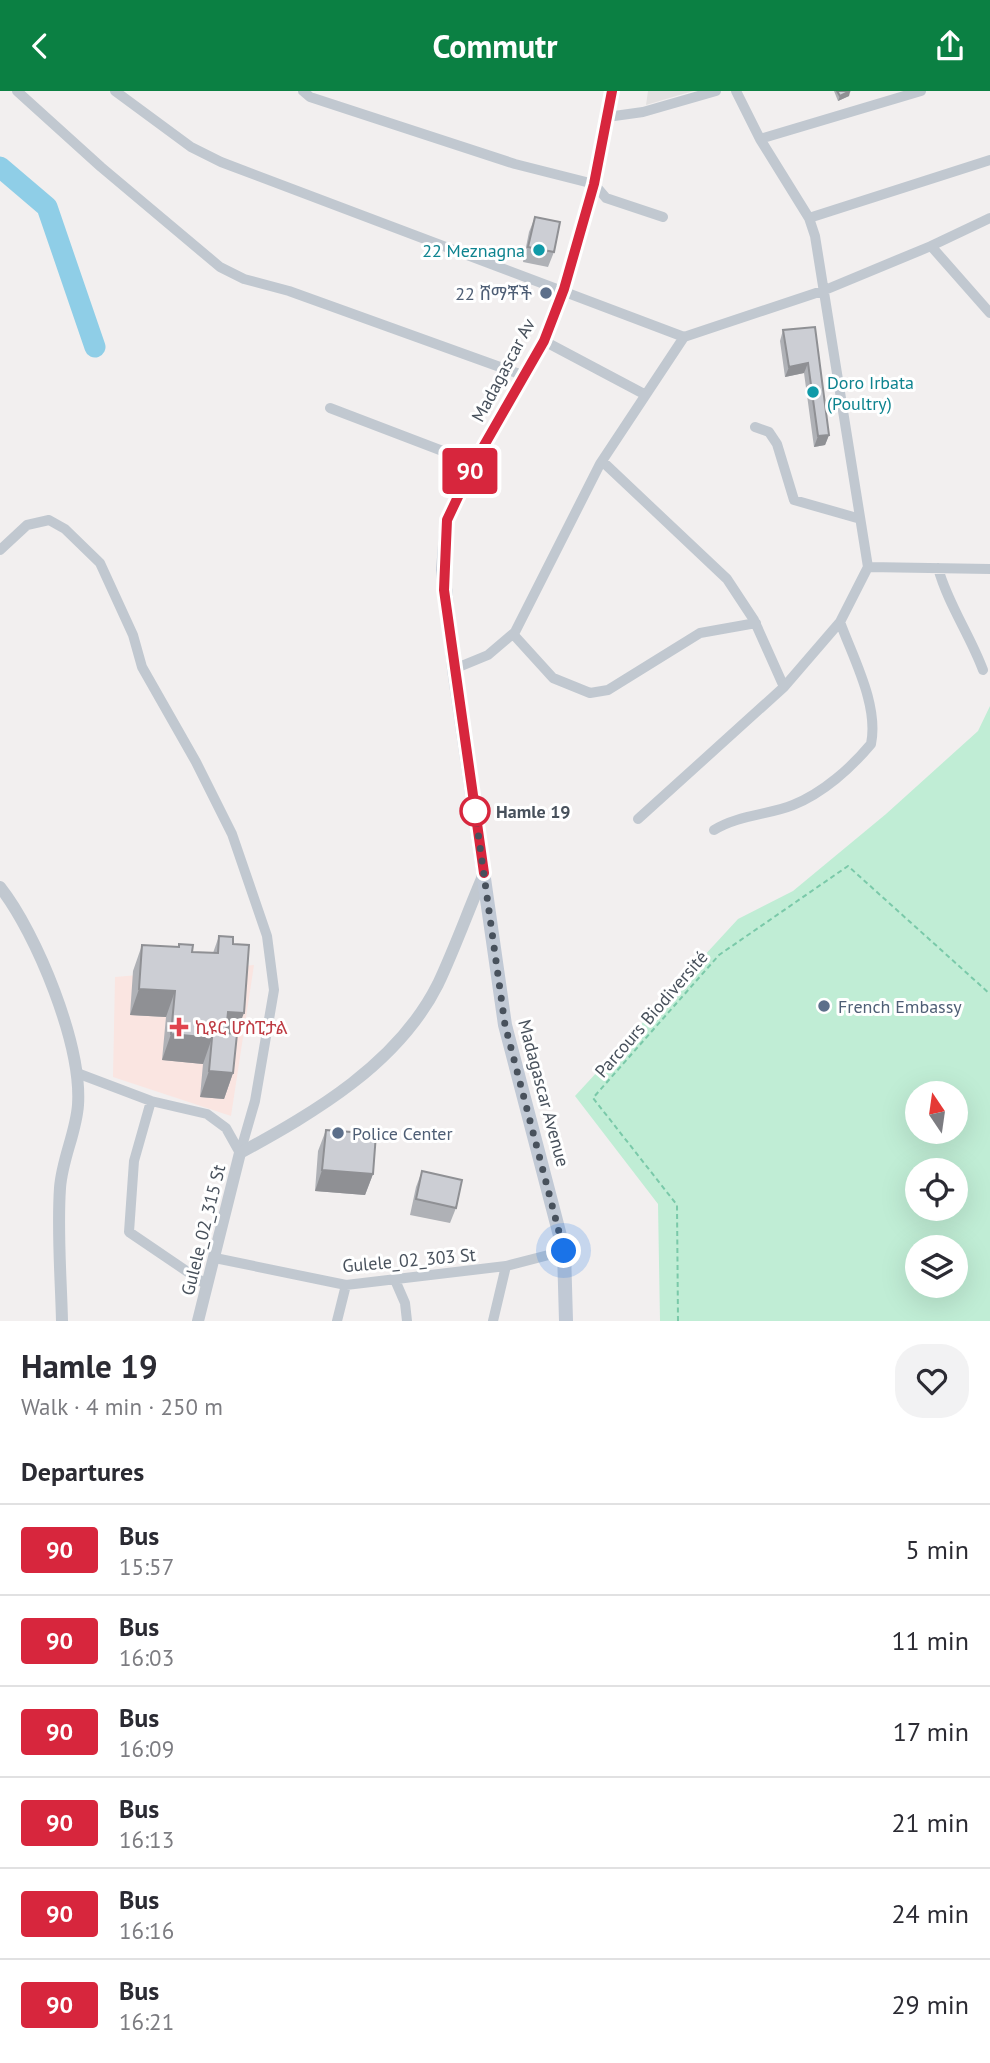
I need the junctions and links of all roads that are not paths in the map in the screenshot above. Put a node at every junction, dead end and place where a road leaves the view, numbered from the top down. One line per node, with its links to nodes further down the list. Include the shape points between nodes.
1 (17, 91): 21 (street, via 220,267)
2 (115, 91): 16 (street, via 191,147 221,162)
3 (303, 91): 11 (street, via 515,164)
4 (612, 91): 8 (main road, Madagascar Av)
5 (716, 91): 8 (street)
6 (736, 91): 9 (street)
7 (921, 91): 9 (street)
8 (607, 117): 11 (main road, Madagascar Av)
9 (760, 139): 13 (street)
10 (990, 160): 13 (street)
11 (594, 184): 12 (street, via 606,198); 16 (main road, Madagascar Av)
12 (663, 217)
13 (809, 218): 17 (street)
14 (990, 218): 15 (street)
15 (931, 246): 17 (street); 18 (street)
16 (564, 289): 19 (street); 20 (main road, Madagascar Av)
17 (825, 290): 19 (street); 27 (street)
18 (990, 313)
19 (684, 337): 22 (street)
20 (544, 341): 21 (main road, Madagascar Av); 22 (street)
21 (525, 376): 26 (main road, Madagascar Av)
22 (643, 394): 25 (street)
23 (330, 408): 26 (street)
24 (754, 428): 27 (street, via 769,432 777,444 794,500)
25 (602, 461): 33 (street, via 727,579); 34 (street)
26 (474, 463): 35 (main road, Madagascar Av, via 447,520 444,590)
27 (858, 518): 29 (street)
28 (0, 551): 44 (street, via 27,525 50,520 100,563 133,635 142,667 232,834 267,936 274,990 255,1101)
29 (868, 567): 30 (street); 32 (street)
30 (938, 568): 31 (street); 36 (street)
31 (990, 569)
32 (840, 622): 37 (street); 39 (street, via 872,721 871,744 822,790 792,806)
33 (756, 623): 34 (street, via 701,633 608,689 590,693 552,678); 37 (street)
34 (513, 634): 35 (street, via 488,655)
35 (454, 669): 40 (main road, Madagascar Av)
36 (983, 670)
37 (784, 687): 38 (street)
38 (638, 818)
39 (714, 830)
40 (484, 873): 44 (street, Gulele_02_315 St, via 437,985 404,1033 368,1071 307,1117); 45 (main road, Madagascar Avenue, via 505,1025)
41 (0, 887): 42 (street, via 45,967)
42 (77, 1073): 43 (street); 51 (street, via 78,1108 64,1156 60,1192)
43 (151, 1101): 44 (street, via 207,1114 226,1128); 50 (street, via 134,1161 129,1232)
44 (240, 1153): 46 (street, Gulele_02_315 St)
45 (564, 1251): 47 (street, Gulele_02_303 St); 56 (main road, Madagascar Avenue)
46 (215, 1258): 49 (street, Gulele_02_303 St); 50 (street, Gulele_02_315 St)
47 (506, 1266): 48 (street, Gulele_02_303 St); 55 (street)
48 (395, 1280): 49 (street, Gulele_02_303 St); 54 (street)
49 (346, 1285): 53 (street)
50 (207, 1286): 52 (street, Gulele_02_315 St)
51 (62, 1321)
52 (198, 1321)
53 (337, 1321)
54 (407, 1321)
55 (492, 1321)
56 (566, 1321)

